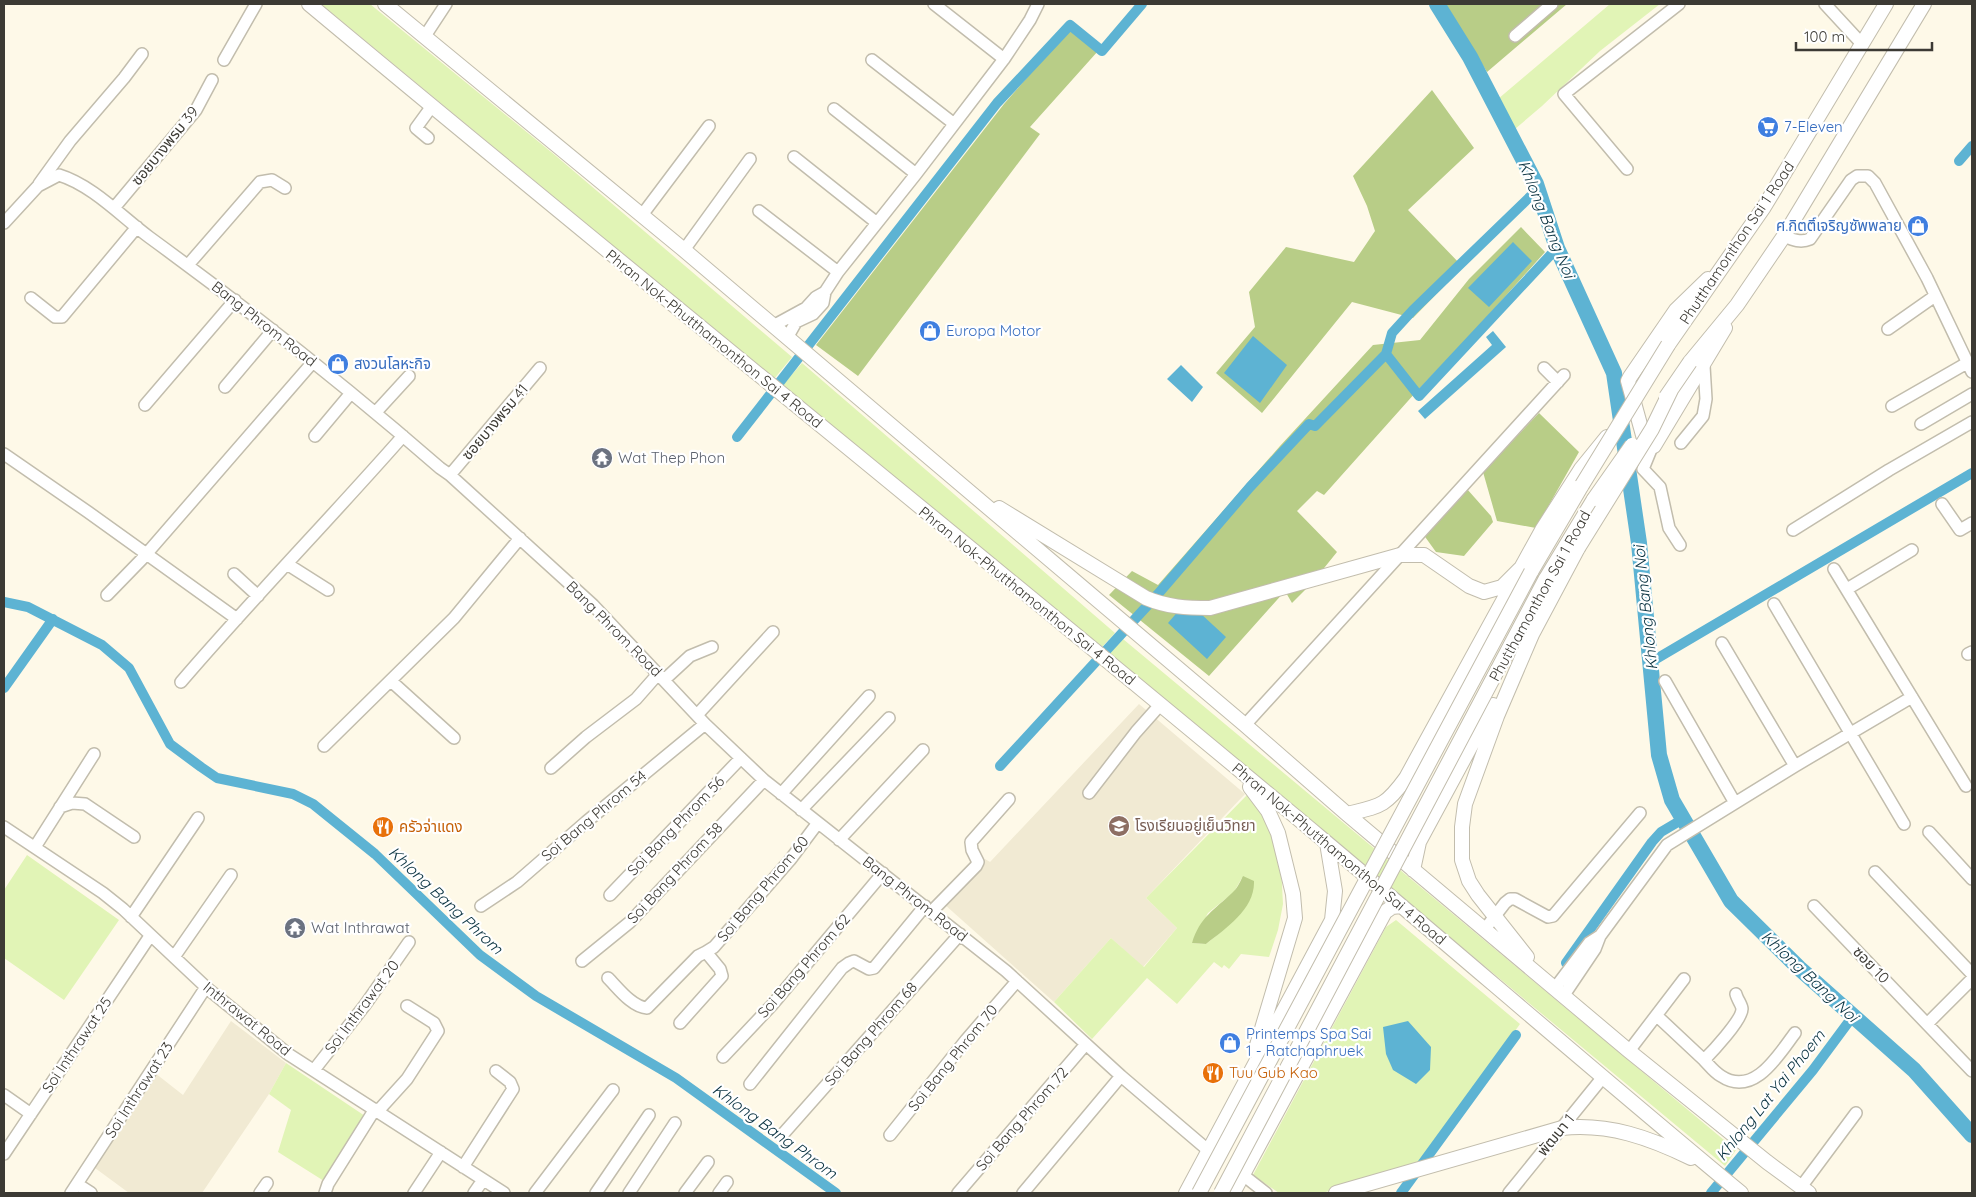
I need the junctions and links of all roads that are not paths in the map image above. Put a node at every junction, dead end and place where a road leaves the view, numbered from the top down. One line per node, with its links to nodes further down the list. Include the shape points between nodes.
1 (256, 4): 18 (street)
2 (309, 4): 21 (main road, Phran Nok-Phutthamonthon Sai 4 Road)
3 (385, 4): 12 (main road)
4 (446, 4): 13 (street)
5 (934, 4): 17 (street)
6 (1038, 4): 17 (street)
7 (1552, 4): 14 (street)
8 (1679, 4): 28 (street, via 1564,94)
9 (1825, 4): 15 (street)
10 (1886, 4): 15 (main road, Phutthamonthon Sai 1 Road)
11 (1924, 4): 38 (main road, Phutthamonthon Sai 1 Road)
12 (400, 9): 13 (main road)
13 (425, 36): 34 (main road)
14 (1515, 36)
15 (1862, 44): 40 (main road, Phutthamonthon Sai 1 Road, via 1764,207)
16 (142, 54): 30 (street)
17 (1004, 59): 23 (street)
18 (224, 60)
19 (872, 60): 23 (street)
20 (212, 80): 32 (street, ซอยบางพรม 39, via 196,110)
21 (432, 106): 25 (street, via 416,128); 103 (main road, Phran Nok-Phutthamonthon Sai 4 Road)
22 (834, 109): 29 (street)
23 (953, 123): 29 (street)
24 (709, 126): 34 (street)
25 (428, 138)
26 (794, 157): 36 (street)
27 (750, 159): 39 (street)
28 (1627, 169)
29 (916, 174): 36 (street)
30 (38, 186): 32 (street, Bang Phrom Road, via 59,175 71,179); 35 (street, Bang Phrom Road)
31 (285, 188): 41 (street, via 272,180 260,182)
32 (114, 208): 37 (street, Bang Phrom Road)
33 (759, 211): 42 (street)
34 (642, 215): 39 (main road)
35 (4, 223)
36 (877, 223): 42 (street)
37 (137, 227): 41 (street, Bang Phrom Road); 45 (street, via 62,317 55,317)
38 (1784, 236): 44 (street, via 1804,242 1810,239 1851,180 1857,176 1868,176 1875,183); 47 (main road, Phutthamonthon Sai 1 Road)
39 (684, 250): 48 (main road)
40 (1725, 264): 67 (main road, Phutthamonthon Sai 1 Road, bridge); 71 (main road, via 1676,310 1628,381 1645,444)
41 (188, 265): 46 (street, Bang Phrom Road)
42 (838, 272): 43 (street)
43 (825, 292): 48 (street, via 806,308); 51 (street, via 823,303 813,314 796,322)
44 (1935, 296): 49 (street); 53 (street)
45 (31, 298)
46 (235, 300): 50 (street, Bang Phrom Road); 62 (street)
47 (1737, 305): 54 (main road); 59 (main road, Phutthamonthon Sai 1 Road, bridge)
48 (773, 326): 51 (main road)
49 (1888, 329)
50 (273, 330): 52 (street, Bang Phrom Road); 58 (street)
51 (787, 338): 74 (main road)
52 (313, 362): 60 (street, Bang Phrom Road); 81 (street)
53 (1969, 362): 63 (street)
54 (1704, 366): 70 (street, via 1706,399 1703,416); 71 (main road)
55 (540, 368): 73 (street, ซอยบางพรม 41)
56 (1544, 368): 82 (street, via 1561,378)
57 (409, 376): 64 (street)
58 (225, 387)
59 (1671, 390): 94 (main road, bridge, via 1652,429 1578,548); 222 (main road, Phutthamonthon Sai 1 Road, bridge, via 1594,500 1545,580)
60 (351, 393): 64 (street, Bang Phrom Road); 68 (street)
61 (1972, 394): 66 (street)
62 (144, 405)
63 (1892, 406)
64 (376, 412): 69 (street, Bang Phrom Road)
65 (1972, 422): 77 (street)
66 (1921, 424)
67 (1615, 429): 85 (main road, Phutthamonthon Sai 1 Road, bridge); 85 (main road, bridge, via 1581,469 1542,530)
68 (314, 436)
69 (403, 436): 73 (street, Bang Phrom Road); 83 (street)
70 (1680, 443)
71 (1652, 447): 79 (street, via 1643,468 1660,488 1670,528)
72 (4, 454): 81 (street)
73 (450, 475): 78 (street, Bang Phrom Road)
74 (959, 483): 82 (main road, via 1152,601 1182,608 1210,608); 107 (main road)
75 (1942, 504): 76 (street, via 1960,530)
76 (1972, 523)
77 (1793, 530)
78 (520, 538): 97 (street, Bang Phrom Road, via 593,605); 98 (street, via 454,618)
79 (1680, 545)
80 (1912, 550): 87 (street)
81 (145, 554): 89 (street); 92 (street)
82 (1400, 555): 85 (main road, via 1424,555 1469,586 1484,592 1502,587); 107 (street)
83 (287, 564): 88 (street); 90 (street)
84 (1834, 570): 87 (street)
85 (1525, 571): 110 (main road); 221 (main road, Phutthamonthon Sai 1 Road, bridge)
86 (234, 574): 90 (street)
87 (1847, 589): 102 (street)
88 (328, 590)
89 (107, 595)
90 (258, 596): 92 (street)
91 (1774, 604): 108 (street)
92 (237, 619): 100 (street)
93 (773, 632): 104 (street)
94 (1533, 632): 117 (main road); 148 (main road, via 1497,716 1465,804 1462,860 1469,881)
95 (1722, 643): 115 (street)
96 (712, 647): 97 (street, via 690,656)
97 (661, 677): 104 (street, Bang Phrom Road); 116 (street)
98 (391, 681): 109 (street); 111 (street)
99 (1665, 681): 124 (street)
100 (181, 682)
101 (869, 696): 121 (street)
102 (1912, 697): 108 (street); 120 (street)
103 (1160, 705): 118 (main road, Phran Nok-Phutthamonthon Sai 4 Road); 122 (street)
104 (696, 714): 106 (street, Bang Phrom Road)
105 (889, 718): 126 (street)
106 (705, 724): 114 (street, Bang Phrom Road); 144 (street, Soi Bang Phrom 54, via 516,882)
107 (1245, 724): 128 (main road)
108 (1852, 734): 115 (street); 131 (street)
109 (454, 738)
110 (1426, 742): 117 (main road, via 1430,764 1450,772); 128 (main road, via 1394,795 1379,807)
111 (324, 746)
112 (923, 750): 135 (street)
113 (94, 754): 125 (street)
114 (741, 758): 119 (street, Bang Phrom Road); 143 (street, Soi Bang Phrom 56)
115 (1795, 766): 124 (street)
116 (551, 768)
117 (1459, 768): 138 (main road, via 1419,842)
118 (1237, 769): 136 (main road, Phran Nok-Phutthamonthon Sai 4 Road); 183 (main road, via 1268,811 1278,833 1294,894 1295,918)
119 (764, 780): 121 (street, Bang Phrom Road); 157 (street, Soi Bang Phrom 58, via 630,922)
120 (1966, 786)
121 (780, 794): 126 (street, Bang Phrom Road)
122 (1089, 794)
123 (1009, 799): 147 (street, via 971,842 978,862 976,866)
124 (1735, 803): 166 (street, via 1667,845 1600,936 1588,944)
125 (60, 808): 134 (street, via 72,803 84,804); 137 (street)
126 (801, 810): 130 (street, Bang Phrom Road)
127 (1640, 813): 148 (street, via 1550,917 1515,899 1510,899)
128 (1347, 814): 138 (main road)
129 (198, 818): 149 (street)
130 (817, 824): 135 (street, Bang Phrom Road); 154 (street, Soi Bang Phrom 60, via 790,860 714,947)
131 (1904, 824)
132 (4, 826): 137 (street, Inthrawat Road)
133 (1929, 832): 142 (street)
134 (134, 837)
135 (839, 840): 140 (street, Bang Phrom Road)
136 (1327, 843): 145 (main road, Phran Nok-Phutthamonthon Sai 4 Road); 158 (main road, via 1335,891 1332,920)
137 (34, 847): 149 (street, Inthrawat Road, via 103,893)
138 (1413, 870): 150 (main road)
139 (1875, 872): 159 (street)
140 (882, 873): 147 (street, Bang Phrom Road); 176 (street, Soi Bang Phrom 62)
141 (231, 875): 155 (street)
142 (1972, 879)
143 (610, 895)
144 (481, 906)
145 (1401, 906): 168 (main road, via 1385,912); 182 (main road, Phran Nok-Phutthamonthon Sai 4 Road)
146 (1814, 906): 172 (street, ซอย 10)
147 (926, 907): 151 (street, Bang Phrom Road); 156 (street); 184 (street, via 874,968 869,969 854,961 842,968)
148 (1495, 916): 150 (street); 160 (main road)
149 (131, 917): 152 (street, Inthrawat Road)
150 (1485, 930): 160 (main road)
151 (960, 934): 164 (street, Bang Phrom Road); 193 (street, Soi Bang Phrom 68)
152 (150, 936): 155 (street, Inthrawat Road); 189 (street, Soi Inthrawat 25)
153 (410, 942): 178 (street, Soi Inthrawat 20)
154 (706, 952): 161 (street, Soi Bang Phrom 60, via 698,956 647,1008 635,1003); 171 (street, Soi Bang Phrom 60, via 722,976)
155 (174, 957): 165 (street, Inthrawat Road)
156 (874, 960)
157 (582, 961)
158 (1304, 971): 168 (main road, via 1312,966 1326,967 1336,974); 183 (main road)
159 (1972, 974)
160 (1542, 977): 166 (main road)
161 (608, 978)
162 (1684, 979): 170 (street)
163 (1972, 979): 172 (street)
164 (1017, 981): 174 (street, Bang Phrom Road); 194 (street, Soi Bang Phrom 70)
165 (206, 987): 178 (street, Inthrawat Road, via 288,1054); 205 (street, Soi Inthrawat 23)
166 (1560, 991): 175 (main road)
167 (1736, 994): 177 (street, via 1742,1009 1740,1014 1730,1031)
168 (1337, 997): 201 (main road)
169 (407, 1006): 187 (street, via 434,1023 438,1031 407,1079)
170 (1657, 1016): 175 (street); 177 (street)
171 (680, 1024)
172 (1927, 1024): 180 (street, ซอย 10)
173 (1795, 1033): 177 (street, via 1769,1069 1754,1078 1732,1081 1720,1076)
174 (1086, 1044): 181 (street, Bang Phrom Road); 218 (street, Soi Bang Phrom 72)
175 (1629, 1050): 206 (main road)
176 (723, 1057)
177 (1704, 1060)
178 (314, 1070): 187 (street, Inthrawat Road)
179 (496, 1071): 199 (street, via 510,1082 513,1089)
180 (1972, 1071)
181 (1122, 1076): 195 (street, Bang Phrom Road); 219 (street)
182 (1603, 1077): 192 (street, พัฒนา 1); 200 (main road, Phran Nok-Phutthamonthon Sai 4 Road)
183 (1246, 1081): 195 (main road)
184 (750, 1084)
185 (613, 1090): 213 (street)
186 (4, 1094): 189 (street)
187 (376, 1110): 196 (street, Inthrawat Road); 209 (street, via 328,1184)
188 (1856, 1113): 206 (street)
189 (31, 1114): 197 (street, Soi Inthrawat 25)
190 (649, 1115): 214 (street)
191 (675, 1123): 215 (street)
192 (1562, 1128): 200 (main road, via 1584,1126 1619,1130 1662,1144); 225 (main road); 226 (street, พัฒนา 1)
193 (783, 1134)
194 (890, 1135)
195 (1210, 1151): 220 (main road)
196 (441, 1152): 199 (street, Inthrawat Road); 210 (street)
197 (4, 1154)
198 (708, 1162): 216 (street)
199 (463, 1167): 202 (street, Inthrawat Road)
200 (1710, 1168): 227 (main road, Phran Nok-Phutthamonthon Sai 4 Road)
201 (1243, 1175): 223 (main road); 224 (street)
202 (483, 1180): 211 (street); 212 (street, Inthrawat Road)
203 (727, 1182): 217 (street)
204 (267, 1183): 208 (street)
205 (74, 1189): 207 (street)
206 (1805, 1190)
207 (91, 1193)
208 (260, 1193)
209 (326, 1193)
210 (414, 1193)
211 (474, 1193)
212 (504, 1193)
213 (535, 1193)
214 (596, 1193)
215 (629, 1193)
216 (685, 1193)
217 (719, 1193)
218 (958, 1193)
219 (1023, 1193)
220 (1186, 1193)
221 (1199, 1193)
222 (1221, 1193)
223 (1233, 1193)
224 (1266, 1193)
225 (1336, 1193)
226 (1509, 1193)
227 (1741, 1193)

